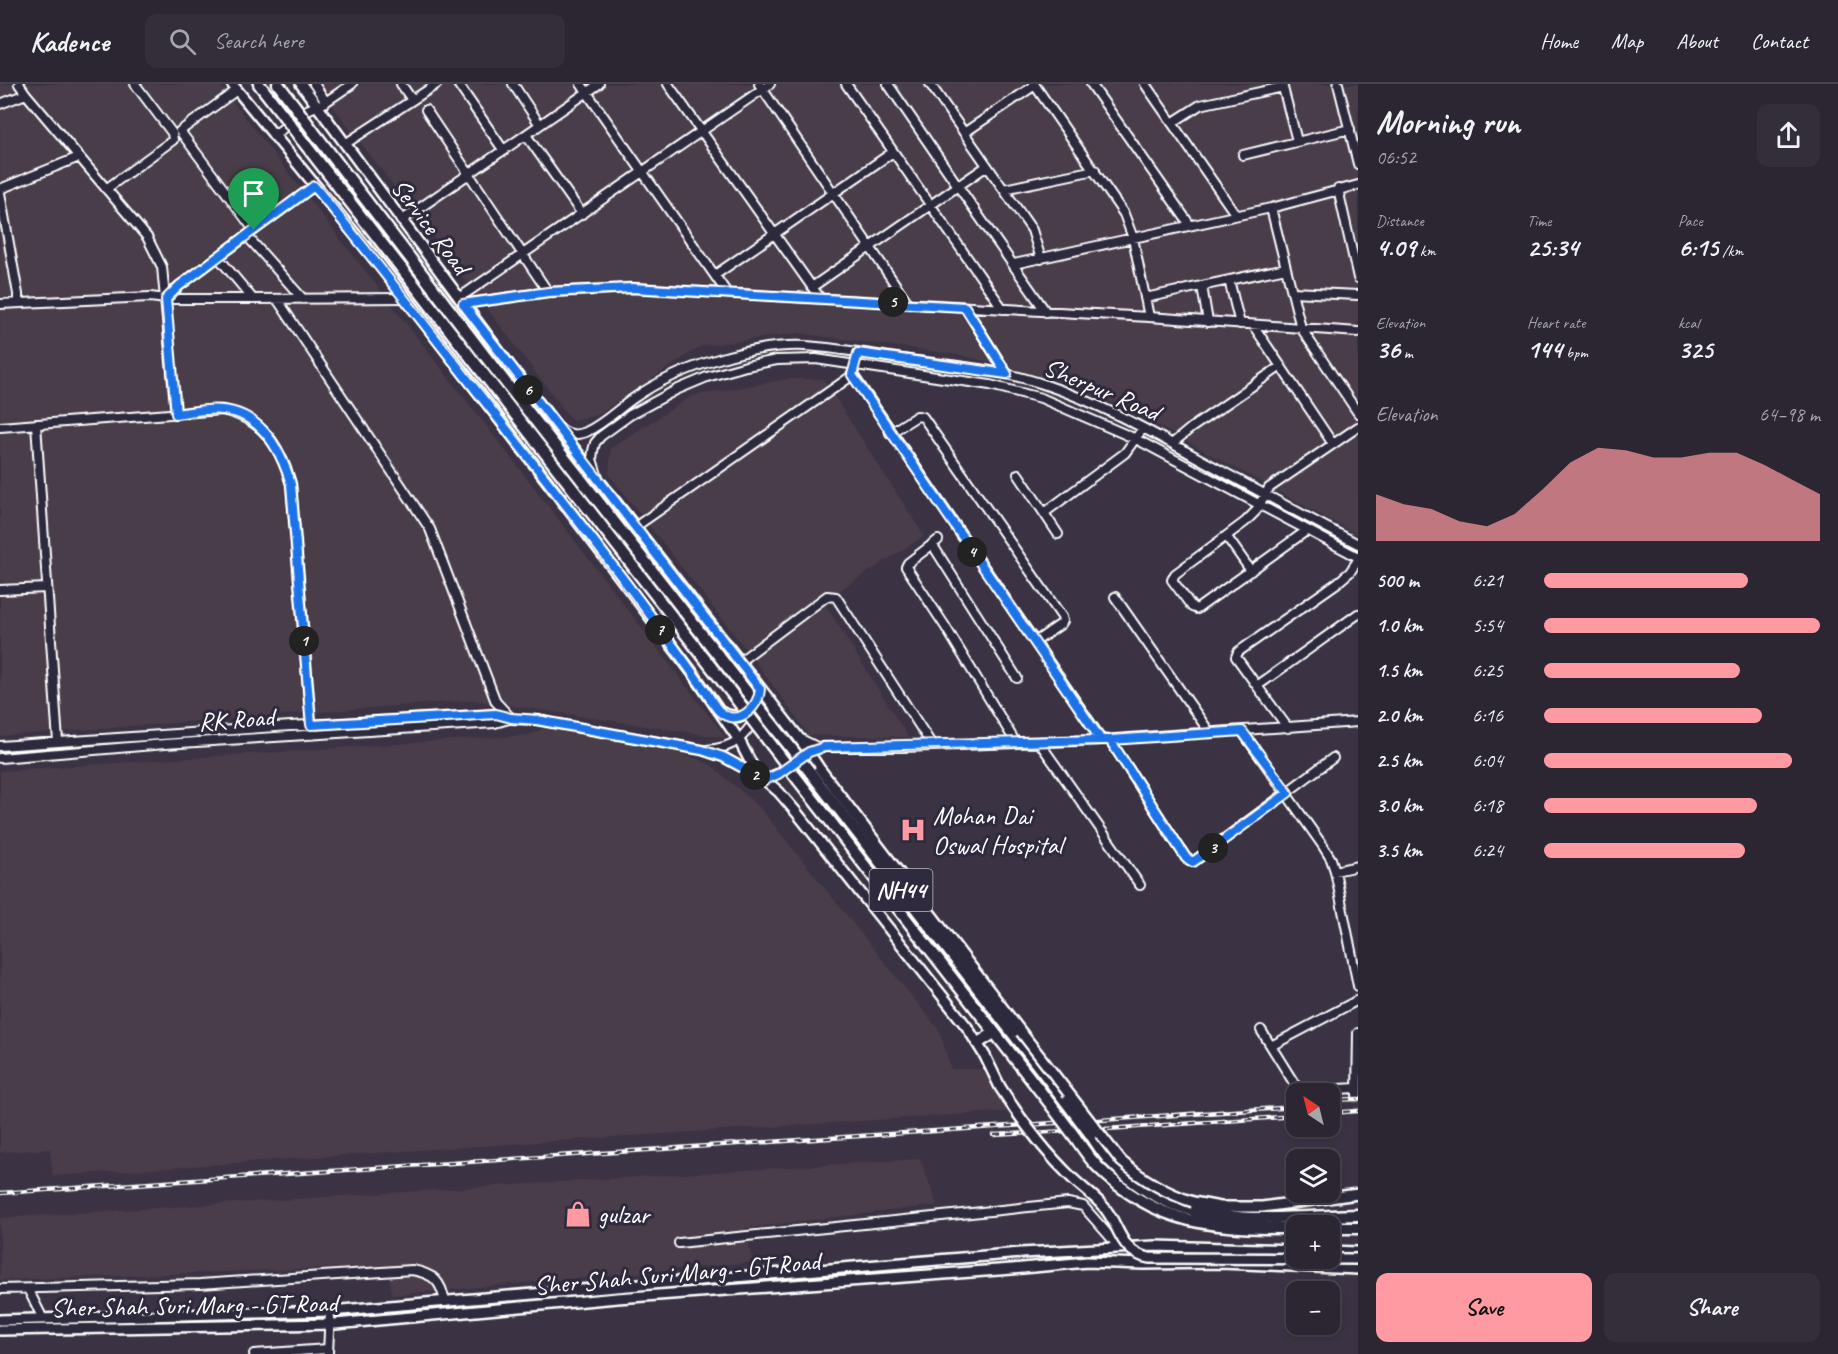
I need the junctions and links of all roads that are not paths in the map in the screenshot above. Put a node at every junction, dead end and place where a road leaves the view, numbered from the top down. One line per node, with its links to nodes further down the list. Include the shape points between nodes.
1 (19, 84): 26 (street)
2 (135, 84): 52 (street, via 172,133 173,140)
3 (259, 84): 177 (highway, NH44, bridge)
4 (278, 84): 175 (highway, NH44, bridge, via 485,356)
5 (301, 84): 29 (main road, Service Road)
6 (314, 84): 29 (street)
7 (352, 84): 29 (street)
8 (401, 84): 27 (street)
9 (437, 84): 27 (street)
10 (458, 84): 40 (street)
11 (513, 84): 32 (street)
12 (581, 84): 25 (street)
13 (599, 84): 25 (street)
14 (668, 84): 34 (street)
15 (846, 84): 41 (street)
16 (888, 84): 51 (street)
17 (930, 84): 35 (street)
18 (1091, 84): 62 (street)
19 (1145, 84): 31 (street)
20 (1338, 84): 33 (street)
21 (1034, 85): 35 (street); 46 (street)
22 (764, 86): 34 (street); 56 (street)
23 (1283, 86): 31 (street, via 1200,105); 38 (street)
24 (234, 87): 37 (main road); 63 (street, via 180,131)
25 (587, 92): 32 (street); 47 (street)
26 (26, 94): 28 (street); 43 (street)
27 (412, 100): 39 (street)
28 (0, 104)
29 (321, 104): 37 (street); 39 (main road, Service Road)
30 (426, 110): 48 (street)
31 (1172, 123): 60 (street)
32 (540, 125): 36 (street)
33 (1350, 129): 38 (street); 44 (street)
34 (701, 131): 47 (street); 64 (street)
35 (964, 133): 45 (street)
36 (526, 135): 40 (street); 59 (street)
37 (273, 136): 50 (main road)
38 (1297, 141): 42 (street)
39 (345, 144): 61 (main road, Service Road)
40 (504, 151): 48 (street)
41 (893, 152): 56 (street); 57 (street)
42 (1243, 155)
43 (79, 157): 52 (street); 55 (street)
44 (1358, 164)
45 (987, 166): 51 (street); 53 (street)
46 (1095, 170): 53 (street); 66 (street, via 1125,214)
47 (642, 172): 59 (street); 74 (street)
48 (470, 175): 61 (street); 68 (street)
49 (1358, 185): 54 (street)
50 (314, 186): 63 (street); 83 (main road)
51 (958, 186): 57 (street); 72 (street)
52 (106, 189): 86 (street, via 147,237 162,267)
53 (1004, 189): 70 (street, via 1032,230)
54 (1338, 189): 58 (street); 71 (street)
55 (0, 191): 91 (street)
56 (833, 193): 64 (street); 67 (street)
57 (930, 206): 67 (street); 95 (street)
58 (1270, 208): 60 (street); 73 (street)
59 (582, 214): 68 (street)
60 (1236, 215): 62 (street)
61 (401, 221): 90 (main road, Service Road)
62 (1190, 225): 66 (street)
63 (254, 230): 65 (street)
64 (774, 234): 74 (street); 77 (street)
65 (247, 236): 69 (street); 88 (street)
66 (1133, 238): 70 (street); 85 (street)
67 (870, 247): 77 (street); 92 (street)
68 (524, 254): 79 (street); 90 (street)
69 (218, 257): 86 (street); 87 (street)
70 (1041, 259): 72 (street)
71 (1356, 260): 75 (street)
72 (1014, 264): 96 (street)
73 (1286, 268): 76 (street); 80 (street)
74 (714, 274): 81 (street)
75 (1358, 278)
76 (1229, 280): 78 (street); 99 (street)
77 (812, 286): 84 (street)
78 (1202, 286): 85 (street); 98 (street)
79 (548, 292): 81 (street, via 632,288); 90 (street)
80 (1292, 292): 82 (street); 101 (street)
81 (727, 293): 84 (street)
82 (1358, 295)
83 (406, 298): 88 (street); 146 (main road)
84 (820, 298): 92 (street)
85 (1145, 298): 97 (street)
86 (166, 299): 87 (street); 91 (street); 113 (street)
87 (253, 299): 89 (street)
88 (303, 299): 89 (street)
89 (277, 300): 147 (street, via 430,529 496,702)
90 (461, 301): 115 (main road, Service Road)
91 (18, 303): 93 (street)
92 (908, 303): 94 (street)
93 (0, 304)
94 (965, 307): 95 (street); 107 (street)
95 (1003, 309): 96 (street)
96 (1046, 312): 97 (street)
97 (1149, 317): 98 (street)
98 (1208, 322): 99 (street)
99 (1240, 324): 100 (street)
100 (1253, 325): 101 (street); 105 (street)
101 (1300, 328): 102 (street); 112 (street)
102 (1358, 332)
103 (858, 353): 104 (street); 106 (street, Sherpur Road); 110 (street, Sherpur Road, via 798,346 758,351 692,369)
104 (856, 365): 108 (street); 109 (street, Sherpur Road); 111 (street, Sherpur Road, via 797,358 746,366 690,382)
105 (1281, 366): 121 (street); 122 (street)
106 (993, 372): 107 (street, Sherpur Road); 109 (street)
107 (1007, 374): 118 (street, Sherpur Road, via 1063,391)
108 (852, 375): 119 (street); 130 (street)
109 (990, 385): 120 (street, Sherpur Road, via 1052,402)
110 (634, 398): 111 (street); 115 (street, Sherpur Road, via 584,433 567,434)
111 (642, 409): 126 (street, Sherpur Road, via 596,443 592,459)
112 (1358, 413)
113 (176, 414): 114 (street); 150 (street, via 222,410 237,413 268,435 284,462 291,484)
114 (36, 424): 116 (street); 137 (street)
115 (557, 426): 126 (main road)
116 (0, 427)
117 (1358, 427): 122 (street)
118 (1143, 428): 120 (street); 121 (street, Sherpur Road)
119 (890, 433): 141 (street); 141 (street, via 917,416 923,417 1062,617 1061,624)
120 (1136, 439): 124 (street, Sherpur Road); 129 (street, via 1117,459)
121 (1173, 443): 123 (street, Sherpur Road)
122 (1333, 444): 127 (street, via 1269,488)
123 (1182, 449): 124 (street); 127 (street, Sherpur Road)
124 (1176, 460): 128 (street, Sherpur Road)
125 (1018, 474): 129 (street)
126 (598, 479): 130 (main road)
127 (1266, 494): 128 (street); 134 (street, Sherpur Road)
128 (1260, 504): 131 (street, Sherpur Road); 133 (street)
129 (1044, 513): 132 (street)
130 (635, 527): 142 (main road)
131 (1306, 531): 135 (street, Sherpur Road); 136 (street)
132 (1058, 534)
133 (1227, 537): 136 (street); 136 (street, via 1175,574 1173,583 1197,609)
134 (1358, 544)
135 (1358, 558): 144 (street, via 1337,583 1235,655)
136 (1251, 571)
137 (47, 588): 138 (street); 158 (street)
138 (0, 590)
139 (1114, 597): 153 (street)
140 (1358, 614): 144 (street)
141 (1035, 642): 157 (street)
142 (739, 662): 145 (main road); 161 (street, via 827,596 836,597)
143 (1017, 678): 160 (street, via 935,542 906,567)
144 (1257, 686): 151 (street)
145 (760, 689): 146 (main road, via 758,704 747,714 733,717); 148 (main road)
146 (719, 711): 156 (main road)
147 (511, 718): 150 (street, RK Road, via 496,714); 154 (street, RK Road, via 495,723); 164 (street, RK Road)
148 (784, 719): 155 (main road); 156 (street, via 773,713 761,715)
149 (1358, 722): 151 (street)
150 (311, 725): 154 (street); 158 (street, RK Road)
151 (1288, 728): 152 (street)
152 (1242, 731): 153 (street); 169 (street)
153 (1210, 733): 157 (street)
154 (312, 735): 166 (street, RK Road)
155 (800, 738): 163 (street, via 810,745); 165 (main road)
156 (739, 740): 164 (street, via 723,748); 168 (main road, via 747,759)
157 (1106, 740): 159 (street); 169 (street, via 1186,858 1193,862)
158 (58, 742): 162 (street, RK Road)
159 (1039, 742): 160 (street); 172 (street)
160 (1016, 743): 161 (street)
161 (932, 745): 163 (street)
162 (0, 747)
163 (824, 747): 165 (street)
164 (702, 750): 168 (street)
165 (809, 752): 168 (street); 175 (main road)
166 (0, 758)
167 (1333, 758): 169 (street)
168 (765, 780): 179 (main road, via 797,813)
169 (1288, 793): 171 (street, via 1331,858)
170 (1358, 866): 171 (street)
171 (1335, 871): 173 (street)
172 (1140, 885)
173 (1358, 986)
174 (1358, 1000): 180 (street)
175 (1004, 1016): 184 (main road, bridge, via 1021,1032 1121,1161 1160,1188); 184 (highway, NH44, bridge, via 1109,1160 1140,1186 1170,1203)
176 (1261, 1030): 180 (street)
177 (994, 1033): 179 (highway); 186 (highway, NH44, bridge, via 1096,1165 1133,1197 1188,1221)
178 (1358, 1034): 181 (street)
179 (978, 1043): 194 (main road, bridge, via 1000,1087 1029,1130 1072,1178 1102,1204 1120,1238 1136,1254 1149,1258)
180 (1271, 1046): 182 (street, via 1301,1091)
181 (1358, 1046): 182 (street)
182 (1357, 1092)
183 (1358, 1194): 184 (main road, via 1262,1207)
184 (1197, 1205): 185 (highway, NH44, via 1211,1214 1259,1217)
185 (1358, 1215)
186 (1286, 1228)
187 (1340, 1228): 188 (highway)
188 (1358, 1228)
189 (679, 1243): 190 (street, via 1068,1203 1083,1206)
190 (1120, 1248): 191 (main road, Sher Shah Suri Marg - GT Road); 198 (main road, Sher Shah Suri Marg - GT Road)
191 (1286, 1250)
192 (1340, 1251): 193 (main road)
193 (1358, 1252)
194 (1358, 1259)
195 (1358, 1269): 202 (main road, Sher Shah Suri Marg - GT Road, via 1087,1262 617,1298)
196 (0, 1289): 197 (street)
197 (28, 1289): 198 (street, via 200,1284 412,1270 435,1278); 200 (street)
198 (445, 1302): 199 (main road, Sher Shah Suri Marg - GT Road)
199 (330, 1311): 200 (main road, Sher Shah Suri Marg - GT Road); 202 (street)
200 (43, 1319): 201 (main road, Sher Shah Suri Marg - GT Road)
201 (0, 1320)
202 (330, 1329): 203 (main road, Sher Shah Suri Marg - GT Road); 204 (street)
203 (0, 1330)
204 (328, 1352): 205 (street)
205 (254, 1354)

